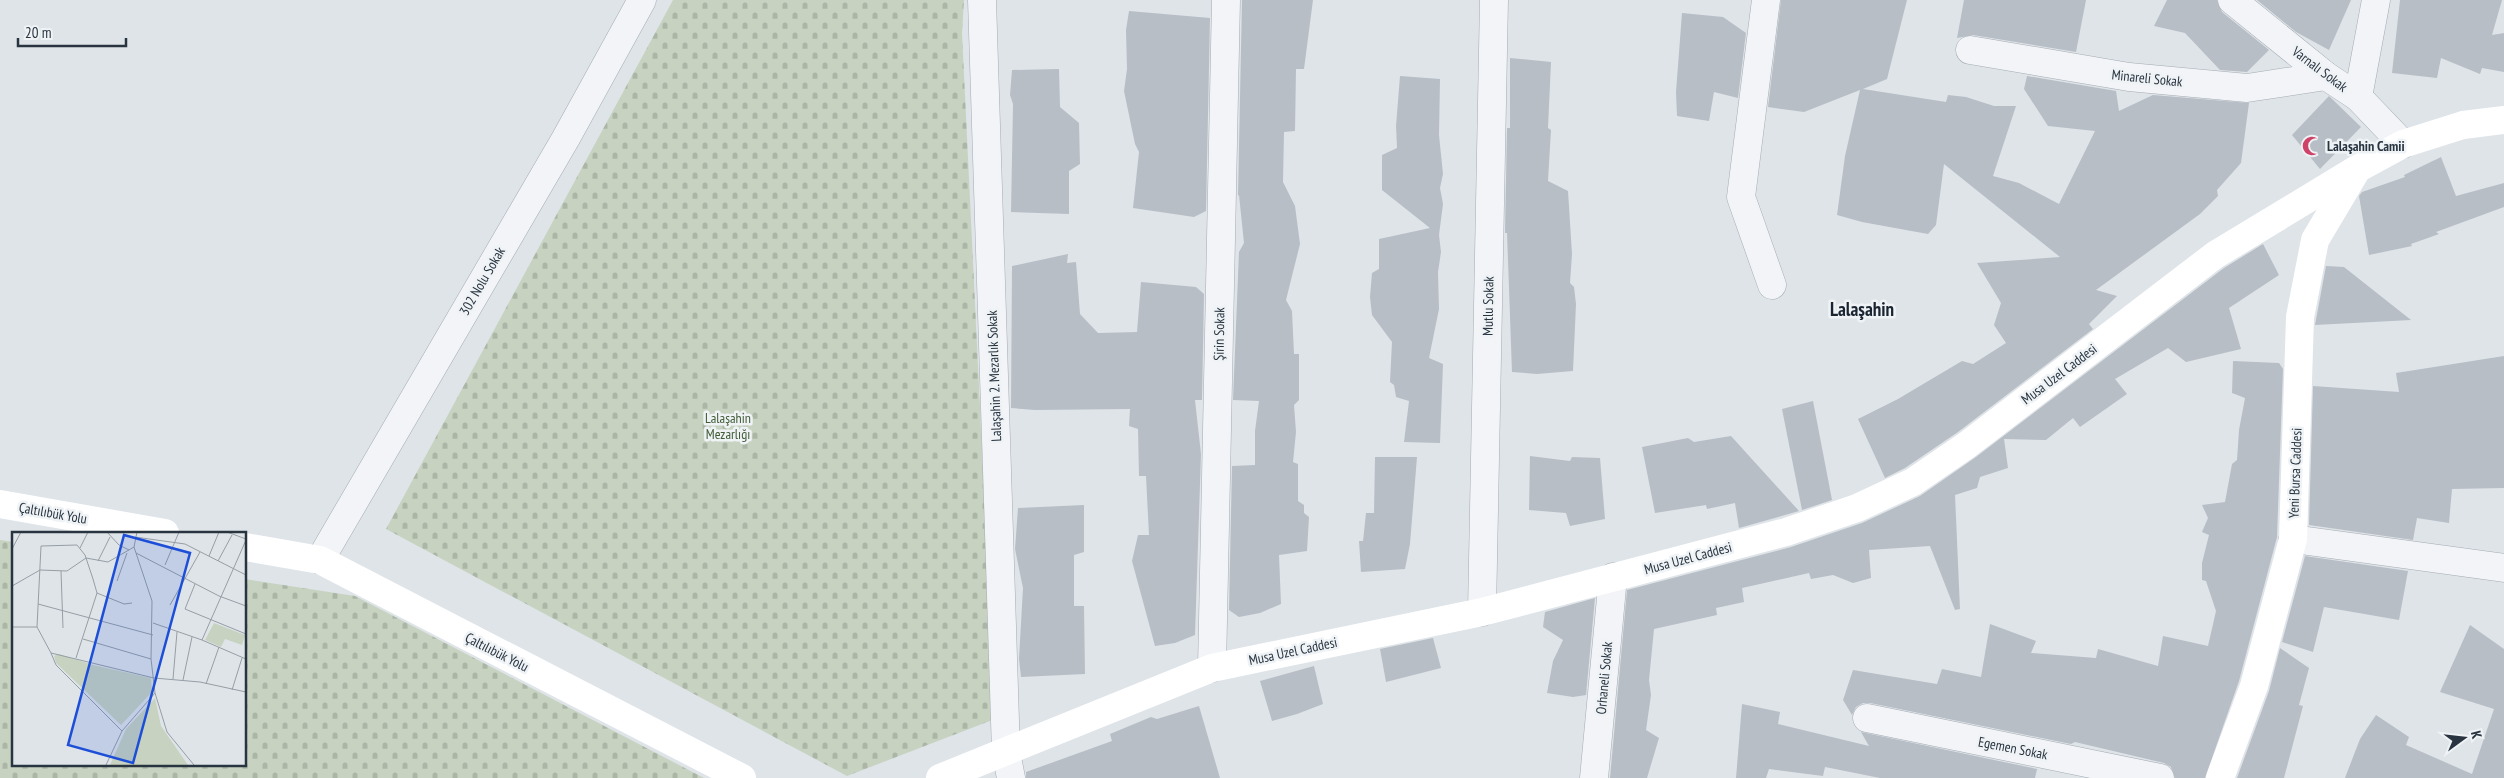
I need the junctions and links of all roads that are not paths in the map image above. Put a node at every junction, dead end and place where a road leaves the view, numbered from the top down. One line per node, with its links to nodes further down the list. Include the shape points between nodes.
1 (642, 0): 19 (street, 302 Nolu Sokak, via 566,138)
2 (982, 0): 25 (street, Lalaşahin 2. Mezarlık Sokak)
3 (1226, 0): 23 (street, Şirin Sokak)
4 (1494, 0): 22 (street, Mutlu Sokak)
5 (1766, 0): 14 (street, via 1741,197)
6 (2232, 0): 9 (street, Varnalı Sokak)
7 (2376, 0): 10 (street)
8 (1970, 50): 9 (street, Minareli Sokak, via 2129,77 2247,88)
9 (2326, 76): 10 (street, Varnalı Sokak)
10 (2358, 97): 12 (street, Varnalı Sokak)
11 (2504, 120): 12 (main road, Musa Uzel Caddesi, via 2463,125)
12 (2403, 144): 13 (main road, Musa Uzel Caddesi)
13 (2356, 169): 17 (main road, Yeni Bursa Caddesi, via 2316,240 2300,317); 21 (main road, Musa Uzel Caddesi, via 2215,255 1967,445 1913,482 1857,508 1786,532)
14 (1772, 285)
15 (0, 504): 16 (main road, Çaltılıbük Yolu)
16 (159, 532)
17 (2293, 539): 20 (street); 30 (main road, Yeni Bursa Caddesi, via 2254,686)
18 (246, 547): 19 (main road, Çaltılıbük Yolu)
19 (320, 560): 26 (main road, Çaltılıbük Yolu)
20 (2504, 568)
21 (1613, 577): 22 (main road, Musa Uzel Caddesi); 28 (street, Orhaneli Sokak)
22 (1482, 612): 23 (main road, Musa Uzel Caddesi)
23 (1212, 668): 25 (main road, Musa Uzel Caddesi)
24 (1867, 718): 29 (street, Egemen Sokak)
25 (1009, 765): 27 (main road, Musa Uzel Caddesi)
26 (742, 778)
27 (940, 778)
28 (1594, 778)
29 (2160, 778)
30 (2220, 778)

